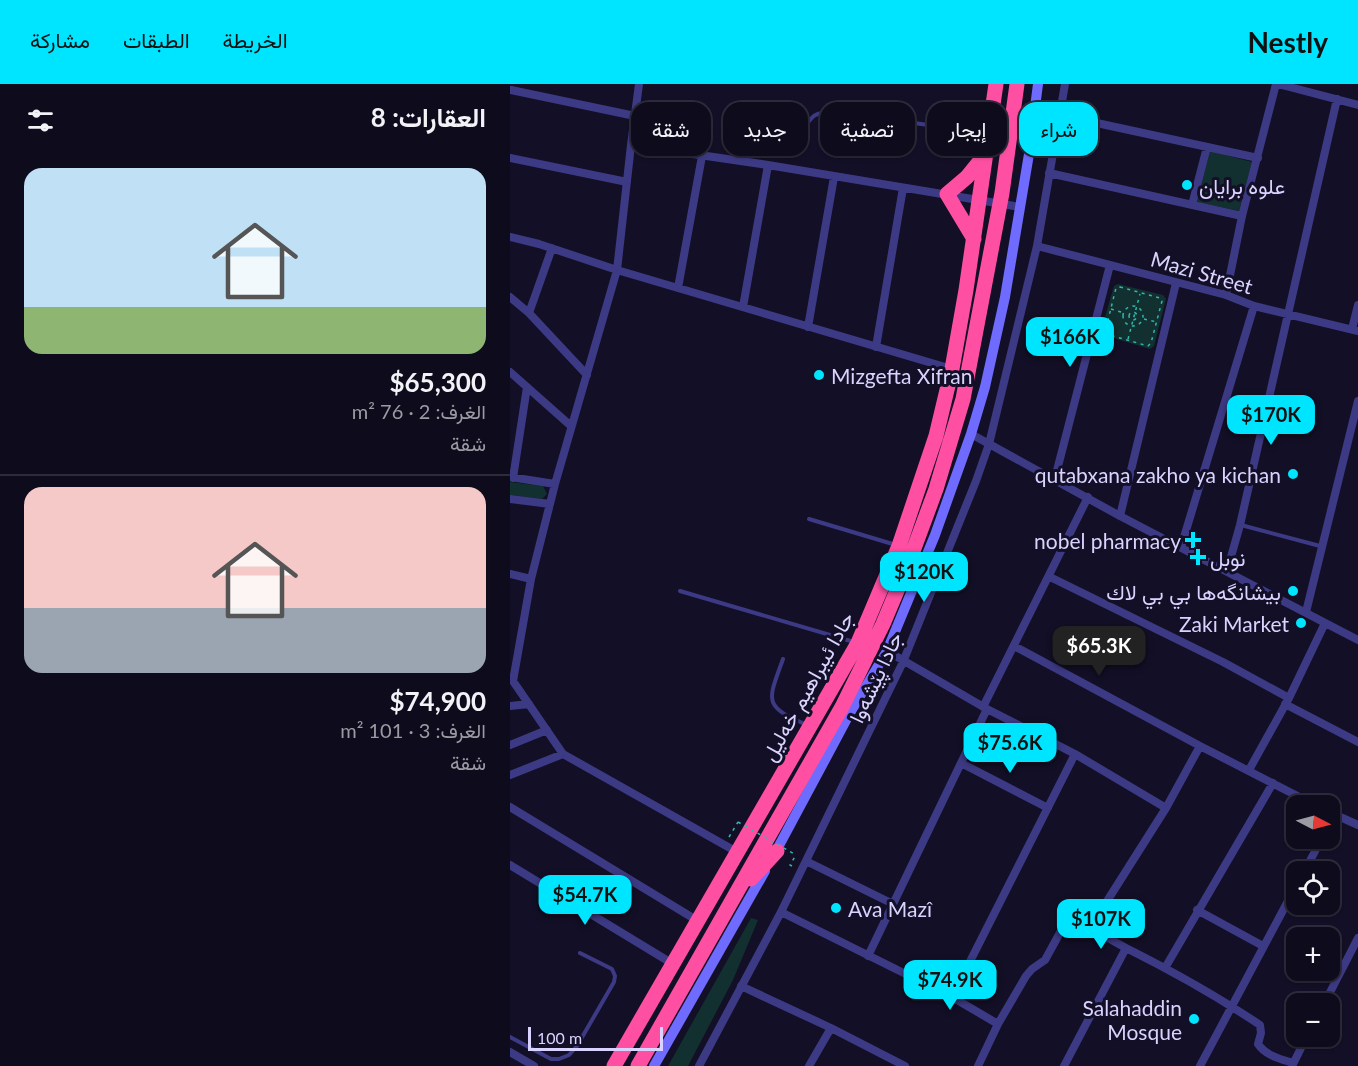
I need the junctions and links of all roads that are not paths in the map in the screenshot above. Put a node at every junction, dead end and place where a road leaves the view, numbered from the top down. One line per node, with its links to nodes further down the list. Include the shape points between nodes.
1 (512, 84): 8 (street)
2 (639, 84): 10 (street)
3 (996, 84): 11 (highway, جادا ئیبراهیم خەلیل)
4 (1017, 84): 33 (highway, جادا ئیبراهیم خەلیل)
5 (1038, 84): 35 (main road)
6 (1065, 84): 12 (street, جادا پێشەوا)
7 (1277, 84): 9 (street); 25 (street)
8 (510, 92): 14 (street)
9 (1337, 99): 13 (street); 51 (street)
10 (637, 102)
11 (993, 102)
12 (1062, 102)
13 (1358, 105)
14 (631, 115)
15 (808, 122): 17 (lane, via 820,111)
16 (1098, 123): 19 (street)
17 (927, 125)
18 (631, 145): 29 (street)
19 (1207, 147): 25 (street); 34 (street)
20 (702, 156): 26 (street); 44 (street)
21 (984, 156): 31 (highway)
22 (986, 156): 32 (highway, جادا ئیبراهیم خەلیل)
23 (1052, 156): 27 (street, جادا پێشەوا)
24 (510, 158): 29 (street)
25 (1258, 158): 36 (street)
26 (768, 165): 28 (street); 49 (street)
27 (1049, 173): 34 (street); 39 (street, جادا پێشەوا)
28 (834, 177): 30 (street); 52 (street)
29 (627, 182): 42 (street)
30 (903, 188): 31 (street); 54 (street)
31 (947, 194): 32 (street); 38 (highway)
32 (979, 200): 33 (street); 38 (highway, جادا ئیبراهیم خەلیل)
33 (1000, 203): 35 (street); 119 (highway, جادا ئیبراهیم خەلیل, via 963,399 909,562 842,706)
34 (1192, 205): 36 (street)
35 (1020, 207): 63 (main road, via 1005,297)
36 (1242, 216): 45 (street)
37 (510, 237): 40 (street)
38 (974, 239): 55 (highway, جادا ئیبراهیم خەلیل)
39 (1037, 246): 41 (street, Mazi Street); 64 (street, جادا پێشەوا)
40 (552, 248): 42 (street); 50 (street)
41 (1110, 265): 43 (street, Mazi Street); 66 (street)
42 (617, 270): 44 (street); 57 (street)
43 (1176, 283): 45 (street, Mazi Street); 71 (street)
44 (678, 288): 49 (street)
45 (1226, 295): 48 (street, Mazi Street)
46 (510, 297): 50 (street)
47 (1358, 305): 53 (street)
48 (1254, 306): 51 (street, Mazi Street); 60 (street)
49 (742, 307): 52 (street)
50 (529, 313): 57 (street)
51 (1288, 314): 53 (street, Mazi Street); 61 (street)
52 (808, 327): 54 (street)
53 (1355, 330)
54 (876, 347): 55 (street)
55 (952, 369): 74 (highway, جادا ئیبراهیم خەلیل, via 936,436)
56 (510, 372): 58 (street)
57 (587, 375): 62 (street)
58 (526, 387): 62 (street); 65 (street)
59 (1358, 401): 76 (street)
60 (1225, 403): 61 (street); 75 (street)
61 (1264, 418): 73 (street)
62 (571, 426): 67 (street)
63 (971, 434): 64 (street); 87 (main road, via 923,568)
64 (989, 444): 66 (street); 90 (street, جادا پێشەوا)
65 (512, 478): 67 (street)
66 (1055, 478): 68 (street)
67 (555, 484): 70 (street)
68 (1088, 497): 71 (street); 79 (street)
69 (510, 499): 70 (street)
70 (550, 504): 80 (street)
71 (1120, 516): 75 (street)
72 (809, 519): 74 (lane)
73 (1240, 525): 76 (lane); 77 (street)
74 (900, 546): 85 (highway, جادا ئیبراهیم خەلیل)
75 (1181, 547): 77 (street)
76 (1322, 547): 82 (street, via 1306,612)
77 (1227, 572): 82 (street)
78 (510, 574): 80 (street)
79 (1050, 577): 86 (street); 92 (street, via 1224,662)
80 (531, 579): 88 (street)
81 (680, 591): 85 (lane)
82 (1313, 617): 83 (street)
83 (1325, 623): 84 (street); 92 (street)
84 (1358, 640)
85 (858, 644): 96 (highway, جادا ئیبراهیم خەلیل)
86 (1014, 646): 95 (street); 100 (street)
87 (887, 651): 90 (street); 113 (main road)
88 (514, 652): 91 (street)
89 (783, 659): 96 (lane, via 771,691 772,699 783,715)
90 (903, 662): 95 (street); 115 (street, جادا پێشەوا)
91 (511, 681): 93 (street)
92 (1287, 701): 98 (street); 104 (street)
93 (528, 704): 94 (street); 97 (street)
94 (510, 706)
95 (985, 708): 102 (street); 103 (street)
96 (810, 726): 114 (highway, جادا ئیبراهیم خەلیل)
97 (547, 730): 99 (street); 101 (street)
98 (1358, 742)
99 (510, 745)
100 (1200, 746): 104 (street); 110 (street)
101 (563, 754): 105 (street); 114 (street)
102 (1075, 754): 109 (street); 110 (street)
103 (961, 763): 109 (street); 117 (street)
104 (1250, 770): 106 (street)
105 (510, 775)
106 (1273, 783): 107 (street); 120 (street)
107 (1296, 795)
108 (510, 807): 122 (street)
109 (1048, 808): 133 (street)
110 (1166, 808): 123 (street)
111 (1340, 817): 112 (street)
112 (1358, 825)
113 (777, 851): 119 (highway); 145 (main road)
114 (737, 852): 122 (highway, جادا ئیبراهیم خەلیل)
115 (806, 861): 117 (street); 121 (street, جادا پێشەوا)
116 (510, 865): 129 (street)
117 (892, 904): 128 (street)
118 (1286, 904): 125 (street)
119 (728, 907): 144 (highway, جادا ئیبراهیم خەلیل)
120 (1197, 910): 125 (street); 130 (street)
121 (781, 912): 128 (street); 131 (street, جادا پێشەوا)
122 (698, 921): 129 (highway, جادا ئیبراهیم خەلیل)
123 (1090, 928): 126 (street); 135 (street, via 1070,923 1062,928 1045,960 1026,976)
124 (1358, 938): 132 (street)
125 (1263, 946): 134 (street)
126 (1126, 948): 130 (street); 150 (street)
127 (580, 953): 137 (lane, via 612,969 615,976 569,1056 551,1059)
128 (868, 956): 133 (street)
129 (674, 964): 143 (highway, جادا ئیبراهیم خەلیل)
130 (1164, 968): 134 (street)
131 (741, 986): 136 (street); 146 (street, جادا پێشەوا)
132 (1330, 993)
133 (952, 997): 135 (street)
134 (1231, 1006): 140 (street); 141 (street, via 1260,1025 1261,1049)
135 (998, 1024): 149 (street)
136 (831, 1028): 147 (street); 148 (street)
137 (510, 1037)
138 (1301, 1047): 141 (street)
139 (510, 1053): 142 (street)
140 (1204, 1065)
141 (1292, 1065)
142 (534, 1066)
143 (615, 1066)
144 (638, 1066)
145 (654, 1066)
146 (699, 1066)
147 (809, 1066)
148 (905, 1066)
149 (978, 1066)
150 (1064, 1066)

